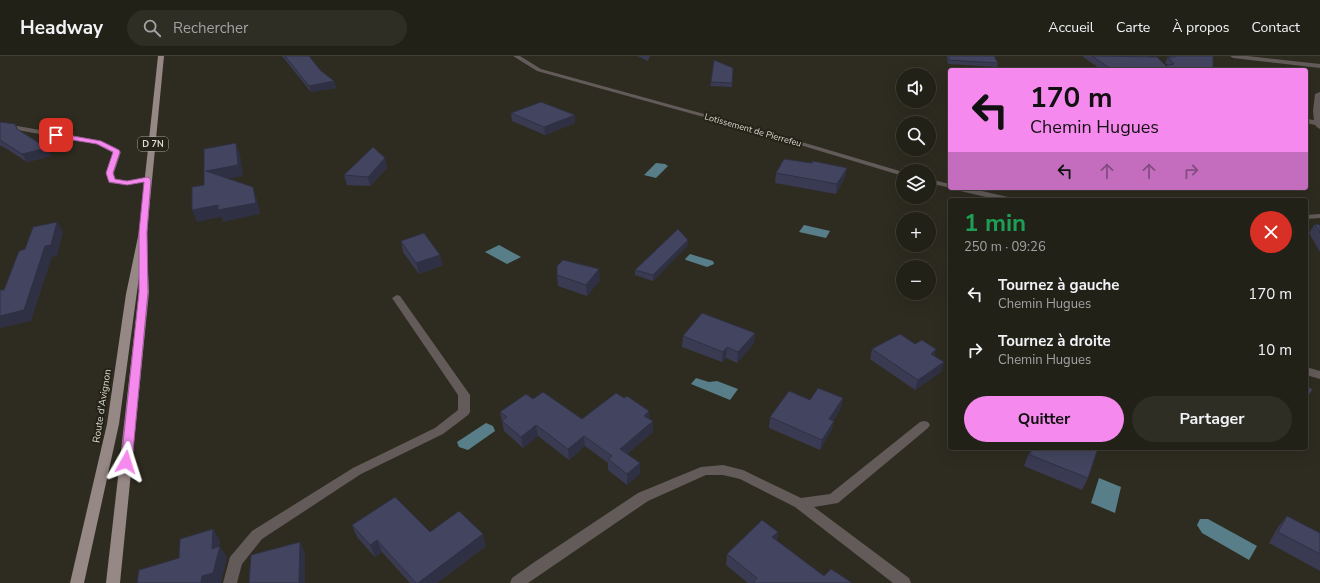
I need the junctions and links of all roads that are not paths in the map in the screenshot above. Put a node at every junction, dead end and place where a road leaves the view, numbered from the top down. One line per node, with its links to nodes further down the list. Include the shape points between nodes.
1 (161, 56): 10 (main road, Route d'Avignon / D 7N)
2 (516, 56): 9 (street, Lotissement de Pierrefeu, via 539,70)
3 (1233, 56): 4 (street)
4 (1320, 66)
5 (1320, 94): 8 (street, via 1316,107)
6 (1308, 122): 8 (street)
7 (0, 125): 10 (street, via 98,142 117,152 110,173 112,181 127,183)
8 (1319, 125)
9 (896, 172)
10 (148, 180): 17 (main road, Route d'Avignon / D 7N)
11 (936, 183): 12 (street)
12 (948, 186)
13 (967, 190): 14 (street)
14 (1001, 198)
15 (1320, 216): 16 (street)
16 (1308, 217)
17 (143, 232): 23 (main road, Route d'Avignon / D 7N, via 131,294 113,424); 24 (main road, Route d'Avignon / D 7N, via 144,292)
18 (397, 298): 25 (street, via 464,395 464,412 439,431 357,470 256,535 235,561)
19 (1308, 372): 20 (street)
20 (1320, 375)
21 (924, 425): 22 (street, via 833,499)
22 (800, 503): 26 (street, via 743,475 723,470 705,470 643,497); 27 (street)
23 (77, 583)
24 (113, 583)
25 (230, 583)
26 (516, 583)
27 (904, 583)

